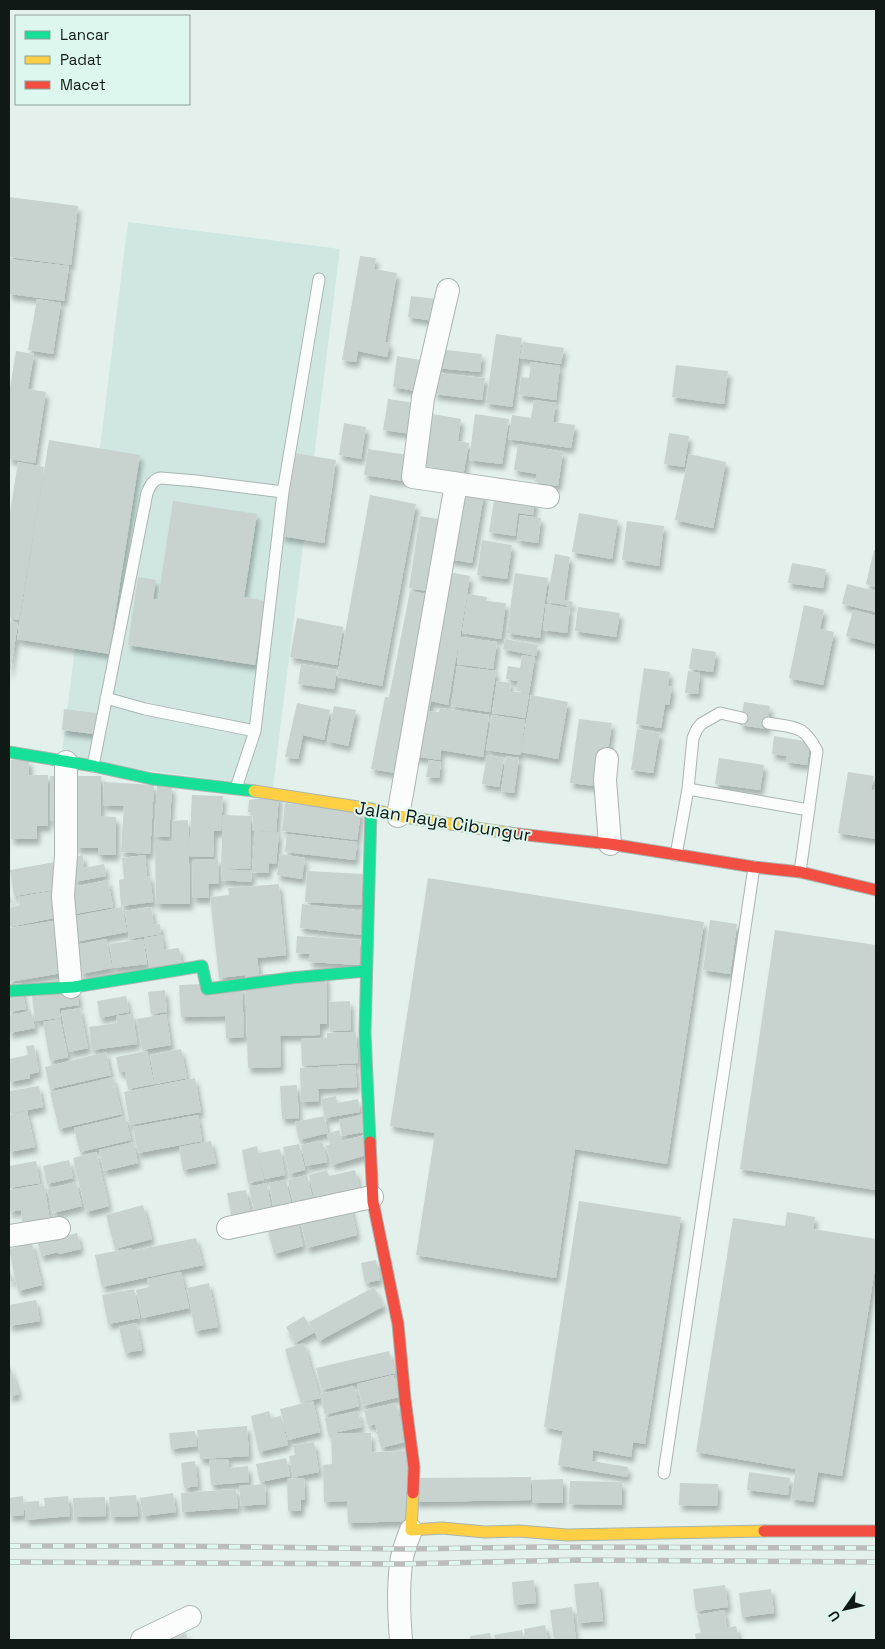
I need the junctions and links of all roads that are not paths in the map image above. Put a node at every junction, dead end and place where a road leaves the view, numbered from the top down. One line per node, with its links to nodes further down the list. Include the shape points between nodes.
1 (319, 279): 4 (lane)
2 (448, 290): 3 (street, via 424,398 413,477)
3 (456, 484): 5 (street); 18 (street)
4 (283, 492): 6 (lane, via 196,481 155,480 147,493); 9 (lane)
5 (548, 497)
6 (106, 698): 9 (lane); 13 (lane)
7 (742, 718): 15 (lane, via 720,713 697,729 693,738)
8 (768, 723): 17 (lane, via 798,728 810,738 817,751)
9 (255, 731): 14 (lane)
10 (9, 752): 12 (main road, Jalan Raya Cibungur)
11 (607, 759): 19 (street)
12 (66, 762): 13 (main road, Jalan Raya Cibungur); 25 (street, via 63,896)
13 (93, 766): 14 (main road, Jalan Raya Cibungur, via 152,779)
14 (236, 788): 16 (main road, Jalan Raya Cibungur)
15 (688, 789): 17 (lane); 20 (lane)
16 (371, 809): 18 (main road, Jalan Raya Cibungur); 24 (main road)
17 (809, 810): 22 (lane)
18 (398, 816): 19 (main road, Jalan Raya Cibungur, via 528,836)
19 (610, 844): 20 (main road, Jalan Raya Cibungur)
20 (676, 855): 21 (main road, Jalan Raya Cibungur)
21 (754, 867): 22 (main road, Jalan Raya Cibungur); 31 (lane)
22 (800, 872): 23 (main road, Jalan Raya Cibungur)
23 (876, 890)
24 (366, 971): 25 (main road, via 207,989 202,966); 27 (main road, via 365,1033)
25 (71, 987): 26 (main road)
26 (9, 990)
27 (372, 1197): 29 (street); 32 (main road, via 398,1324 414,1467)
28 (59, 1228): 30 (street)
29 (228, 1228)
30 (9, 1236)
31 (664, 1473)
32 (411, 1530): 33 (main road, via 442,1528 567,1535); 36 (street, via 400,1564)
33 (876, 1531)
34 (190, 1617): 35 (street)
35 (142, 1640)
36 (401, 1640)

